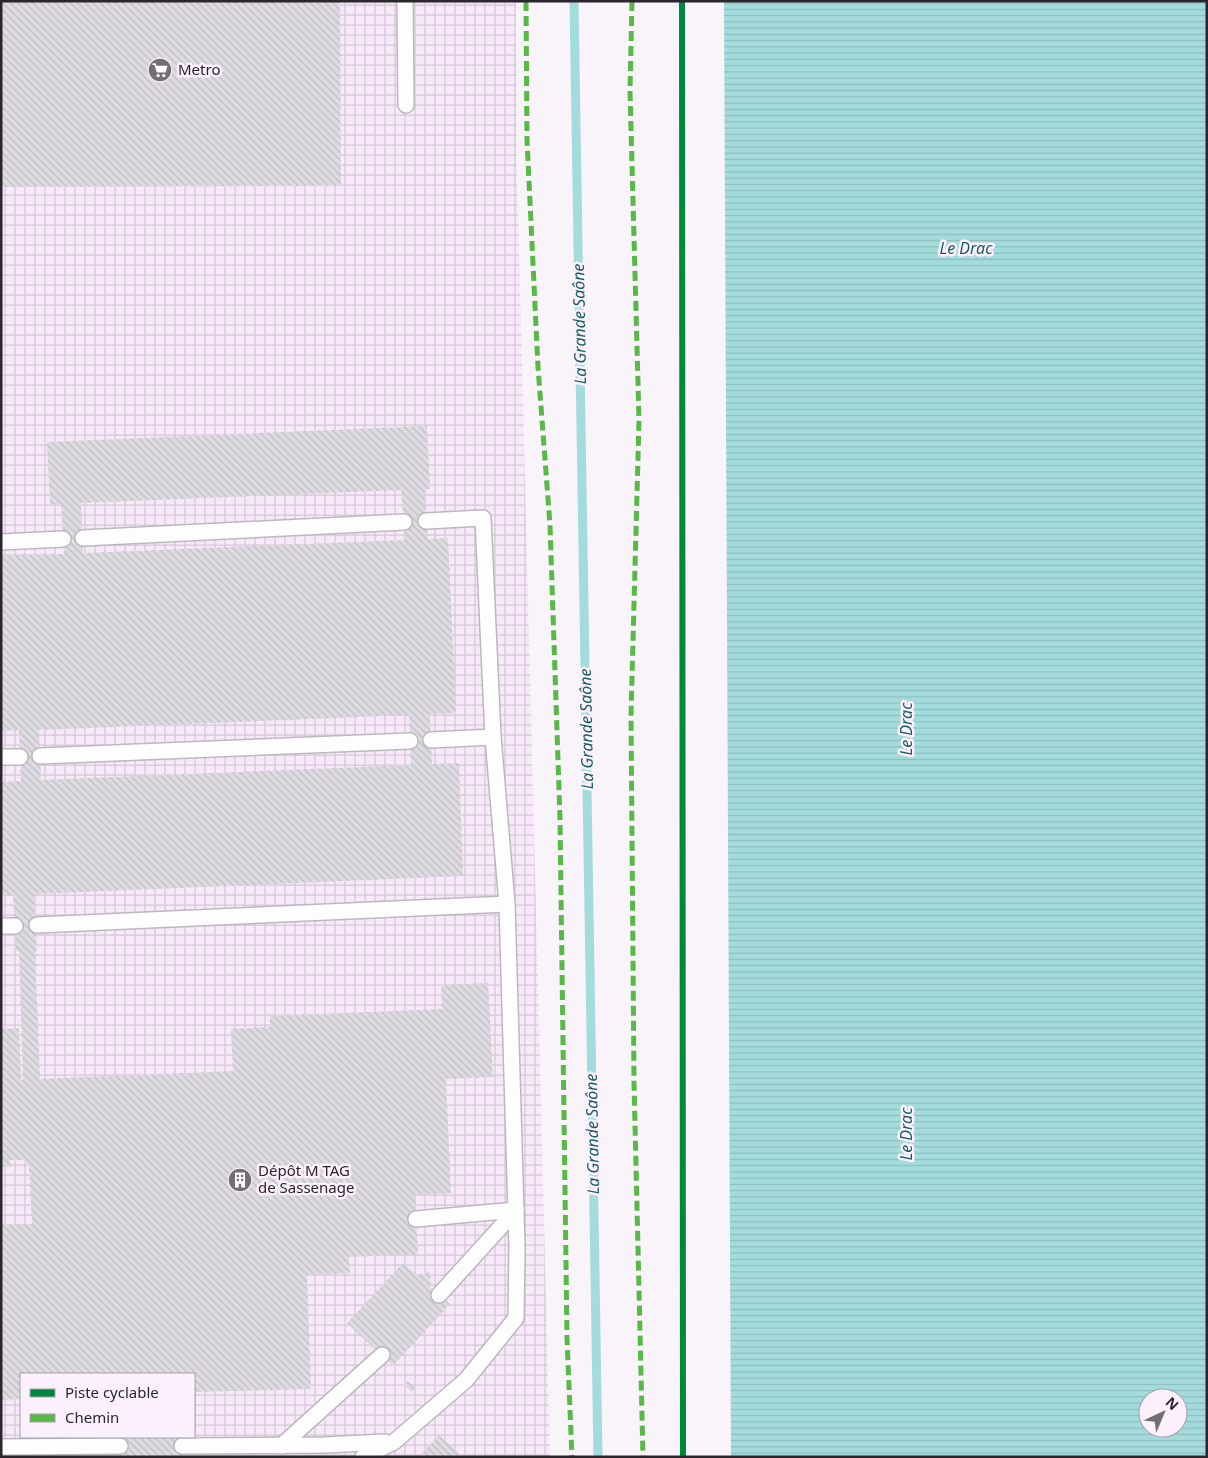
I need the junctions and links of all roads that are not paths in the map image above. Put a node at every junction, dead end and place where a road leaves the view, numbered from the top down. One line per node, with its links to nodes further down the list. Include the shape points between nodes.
1 (405, 1): 2 (lane)
2 (406, 105)
3 (426, 521): 8 (lane, via 483,518)
4 (404, 522): 5 (lane)
5 (83, 538)
6 (63, 539): 7 (lane)
7 (1, 542)
8 (494, 738): 9 (lane); 14 (lane)
9 (432, 740)
10 (410, 741): 11 (lane)
11 (40, 756)
12 (1, 757): 13 (lane)
13 (20, 757)
14 (507, 904): 15 (lane); 16 (lane)
15 (37, 925)
16 (516, 1210): 17 (lane); 18 (lane); 20 (lane, via 516,1318 466,1380)
17 (416, 1219)
18 (440, 1295)
19 (382, 1355): 23 (lane)
20 (394, 1442): 23 (lane); 25 (lane)
21 (120, 1446): 24 (lane)
22 (182, 1446): 23 (lane)
23 (281, 1446)
24 (1, 1448)
25 (363, 1457)

